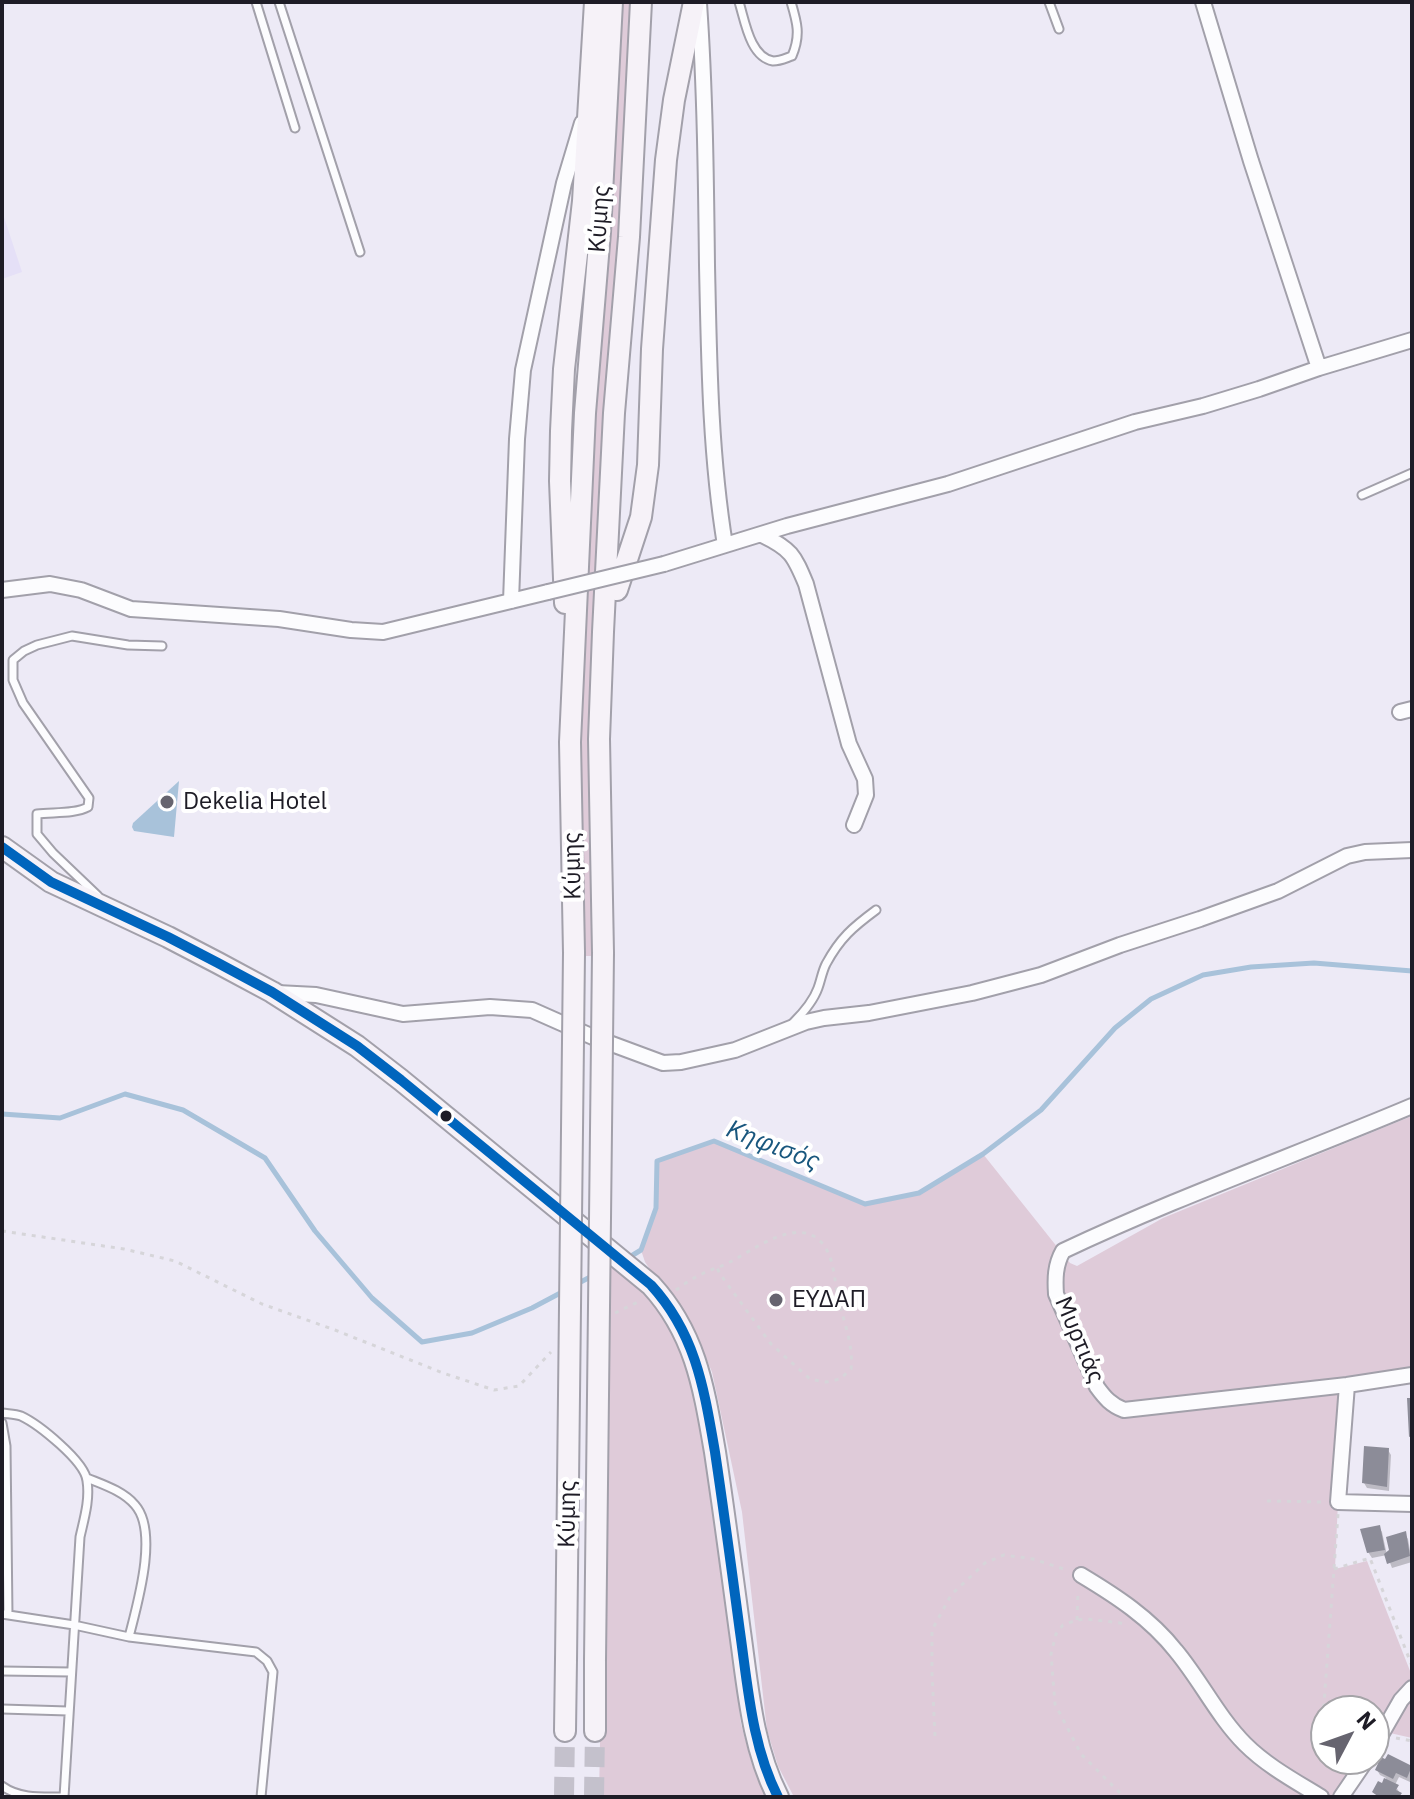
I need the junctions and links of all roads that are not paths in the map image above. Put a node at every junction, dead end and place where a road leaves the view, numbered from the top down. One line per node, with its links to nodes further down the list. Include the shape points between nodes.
1 (256, 2): 13 (lane)
2 (279, 2): 14 (lane)
3 (595, 2): 12 (main road)
4 (612, 2): 24 (main road, Κύμης)
5 (641, 2): 23 (main road, Κύμης)
6 (697, 2): 20 (street, via 712,431); 23 (main road, via 666,160 641,517)
7 (739, 2): 8 (lane, via 756,50 770,61 792,56 798,44)
8 (791, 2)
9 (1049, 2): 11 (lane)
10 (1203, 2): 16 (street)
11 (1059, 29)
12 (590, 95): 22 (street, via 564,183 523,370); 24 (main road, via 561,444 564,599)
13 (295, 128)
14 (360, 252)
15 (1412, 340): 16 (street)
16 (1319, 368): 19 (street, via 948,484)
17 (1412, 473): 18 (lane)
18 (1362, 495)
19 (762, 535): 20 (street); 26 (street, via 790,551 806,584 849,744 865,779 866,795)
20 (725, 545): 22 (street, bridge)
21 (2, 590): 22 (street, via 50,584 131,609 383,632)
22 (511, 601)
23 (603, 632): 51 (main road, Κύμης, bridge)
24 (574, 634): 50 (main road, Κύμης, bridge)
25 (162, 646): 30 (lane, via 72,636 37,645 13,660 13,680 23,703 89,798 88,807 79,812 37,814 37,834)
26 (854, 825)
27 (2, 847): 30 (main road, via 51,882)
28 (1412, 850): 32 (street, via 1347,856 1278,891 1027,980)
29 (876, 910): 32 (lane, via 851,928 824,968 817,992)
30 (116, 913): 31 (main road)
31 (272, 992): 32 (street, via 316,995 403,1014 490,1007 532,1010 663,1063 735,1050); 55 (main road, via 390,1071 658,1292 687,1337 697,1360 724,1511 751,1714)
32 (785, 1030)
33 (1412, 1106): 35 (street, Μυρτιάς, via 1115,1226 1063,1251 1057,1266 1056,1294 1097,1387 1115,1407)
34 (1412, 1375): 35 (street, Μυρτιάς)
35 (1347, 1385): 39 (street, via 1338,1502)
36 (2, 1413): 38 (lane, via 20,1416 55,1440)
37 (2, 1423): 41 (lane)
38 (87, 1478): 42 (lane); 43 (lane, via 116,1490 144,1519 142,1583)
39 (1412, 1504)
40 (1081, 1575): 56 (street, via 1116,1596 1176,1650 1260,1758)
41 (5, 1615): 42 (lane)
42 (74, 1625): 43 (lane); 45 (lane)
43 (129, 1637): 54 (lane, via 256,1652 267,1661 273,1672)
44 (2, 1671): 45 (lane)
45 (71, 1672): 48 (lane)
46 (1412, 1688): 49 (street)
47 (2, 1709): 48 (lane)
48 (68, 1711): 53 (lane, via 64,1797 23,1796)
49 (1390, 1719)
50 (565, 1731)
51 (595, 1731)
52 (1356, 1775): 57 (street)
53 (2, 1786)
54 (261, 1797)
55 (778, 1797)
56 (1321, 1797)
57 (1341, 1797)

